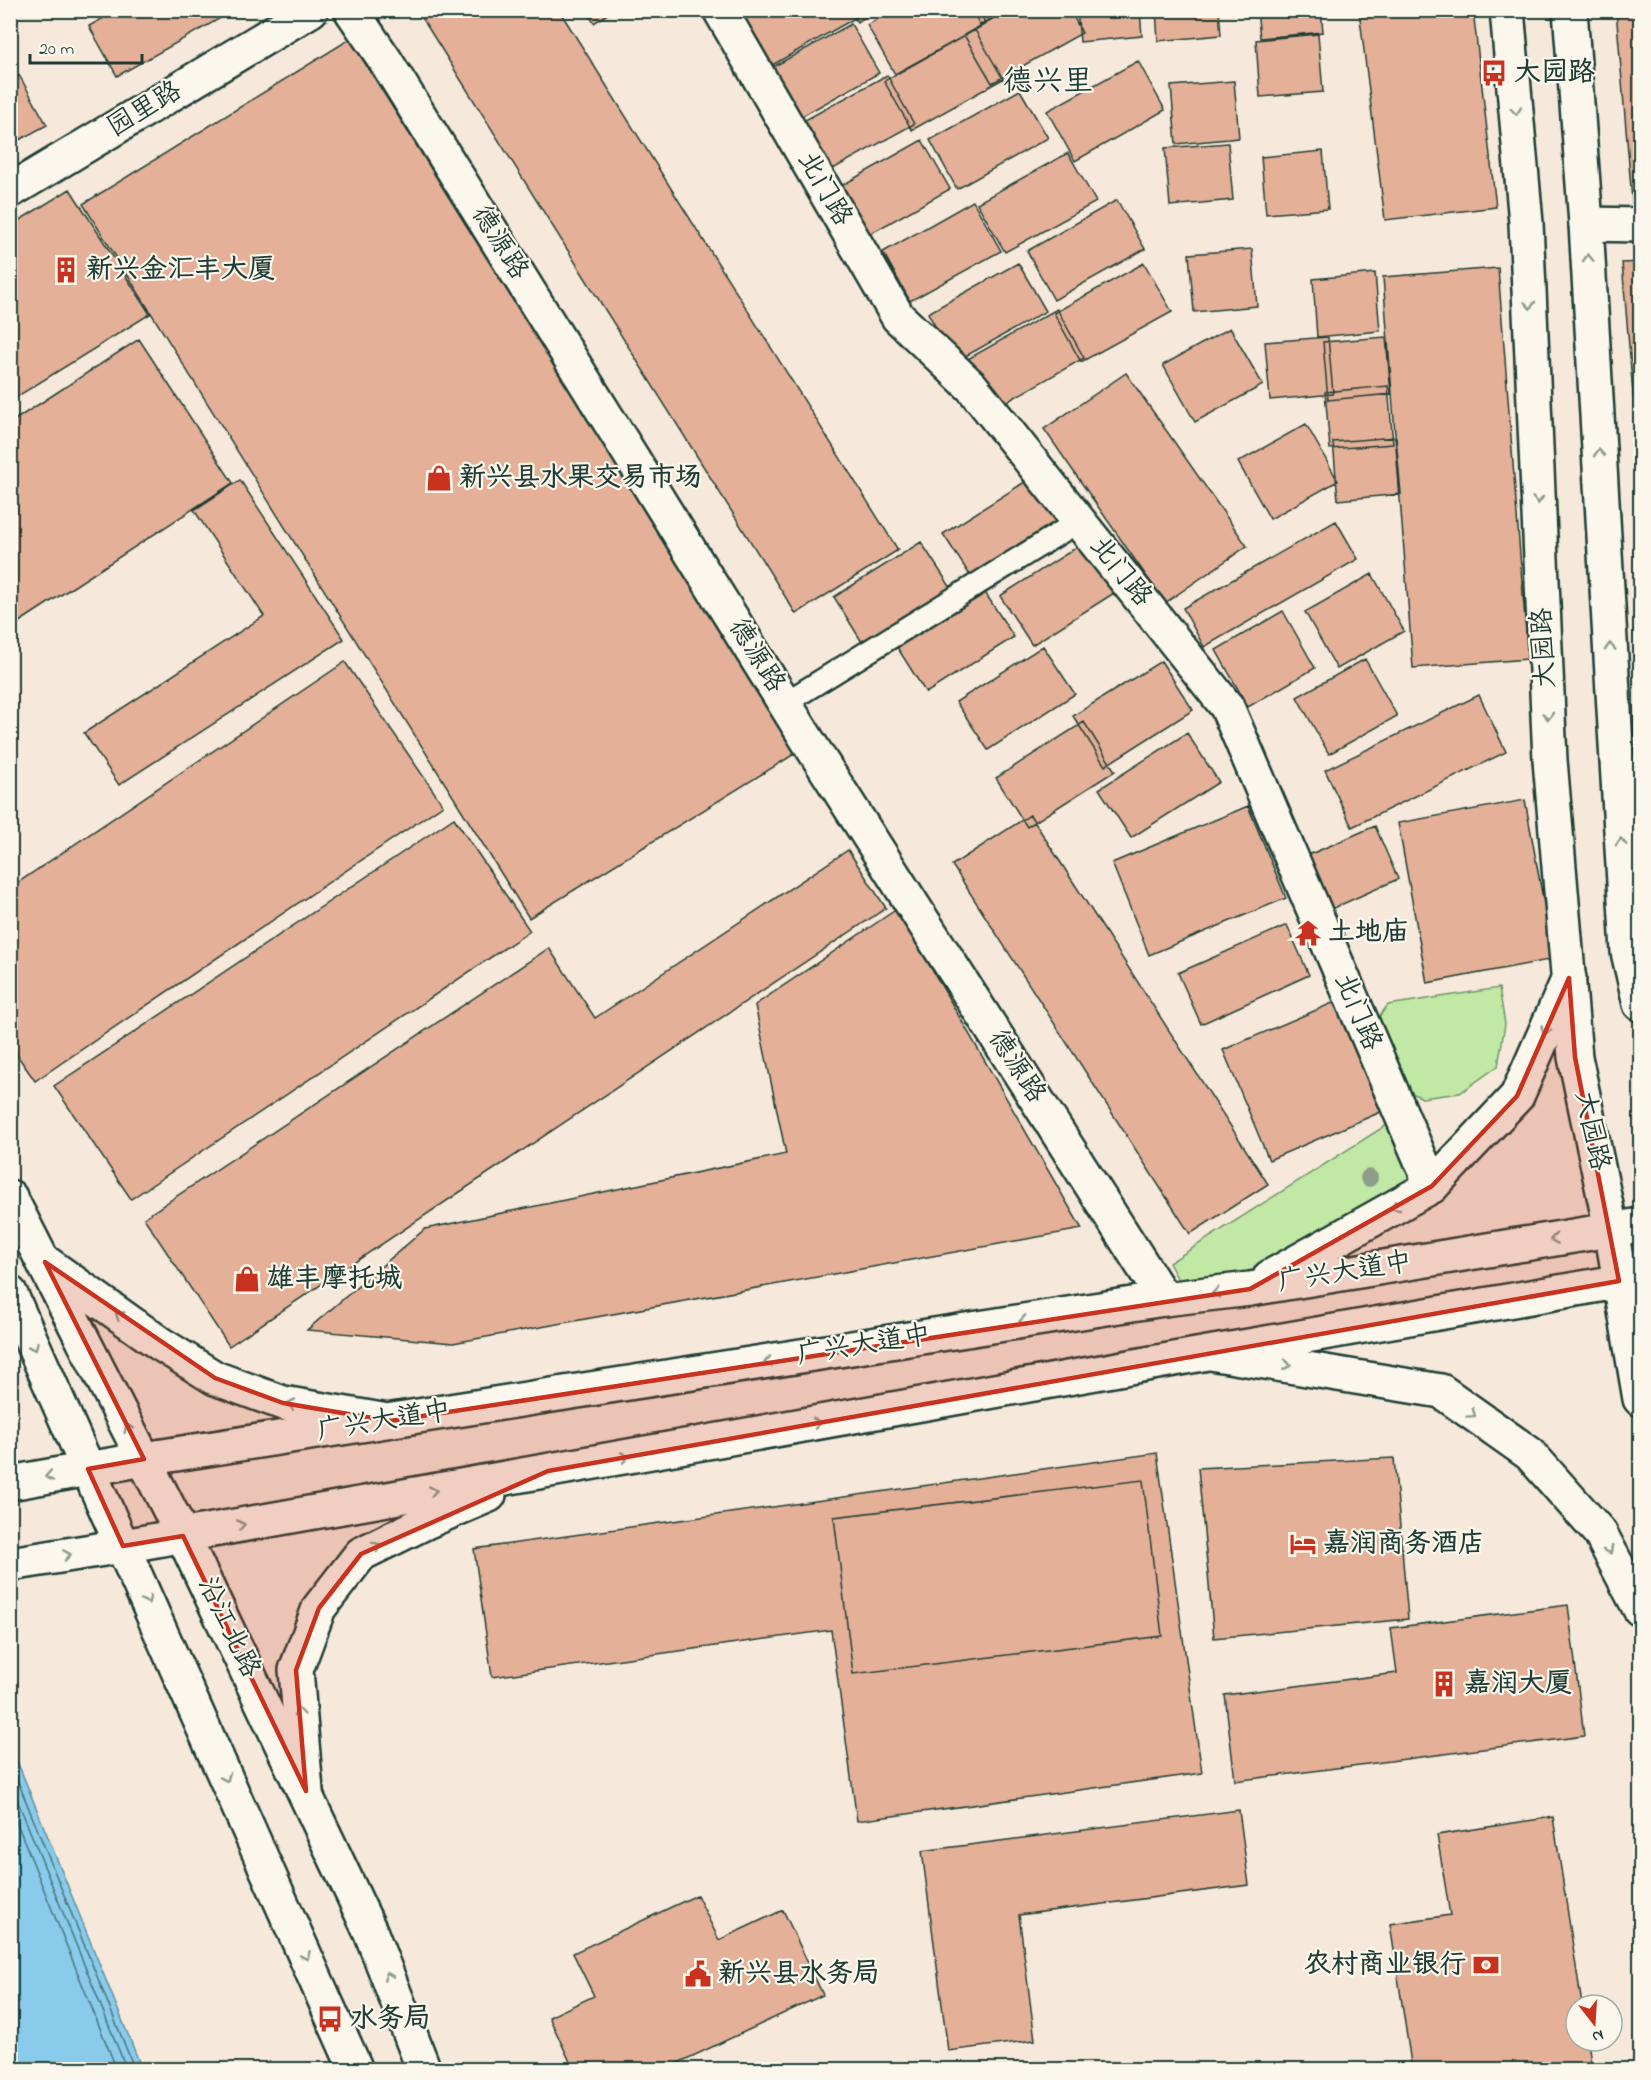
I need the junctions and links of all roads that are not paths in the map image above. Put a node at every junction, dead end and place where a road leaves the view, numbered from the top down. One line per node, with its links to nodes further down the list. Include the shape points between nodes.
1 (311, 10): 6 (main road, 园里路)
2 (351, 10): 10 (main road, 德源路)
3 (720, 10): 9 (main road, 北门路, via 898,317 972,387)
4 (1507, 10): 11 (main road, 大园路, one-way to 11, via 1526,223 1550,760)
5 (1570, 10): 7 (main road)
6 (10, 191)
7 (1586, 224): 8 (main road); 12 (main road, one-way to 7, via 1628,952)
8 (1641, 225)
9 (1079, 521): 10 (lane); 13 (main road, 北门路, via 1227,707)
10 (785, 703): 20 (main road, 德源路)
11 (1569, 978): 13 (main road, one-way to 13, via 1517,1096); 15 (main road, 大园路, via 1575,1057)
12 (1639, 992)
13 (1432, 1186): 18 (main road, one-way to 18)
14 (10, 1197): 16 (main road, 沿江北路)
15 (1626, 1227): 17 (main road, 大园路); 18 (main road, 广兴大道中, one-way to 18)
16 (45, 1262): 23 (main road, one-way to 16, via 283,1403 215,1378); 24 (main road, 沿江北路, one-way to 16)
17 (1630, 1280): 21 (main road, 广兴大道中); 22 (main road, 大园路)
18 (1250, 1289): 20 (main road, 广兴大道中, one-way to 20)
19 (10, 1293): 25 (main road, one-way to 25)
20 (1164, 1299): 23 (main road, 广兴大道中, one-way to 23)
21 (1208, 1353): 26 (main road, 广兴大道中, one-way to 21); 31 (main road, one-way to 31, via 1441,1391 1530,1454 1600,1533)
22 (1641, 1399)
23 (390, 1421): 24 (main road, 广兴大道中)
24 (144, 1460): 25 (main road, 广兴大道中); 28 (main road, 沿江北路)
25 (88, 1469): 27 (main road, 广兴大道中, one-way to 27); 29 (main road)
26 (548, 1471): 28 (main road, 广兴大道中, one-way to 26); 32 (main road, one-way to 26, via 296,1670 320,1608 361,1554)
27 (10, 1483)
28 (183, 1536): 29 (main road, 广兴大道中); 32 (main road, 沿江北路)
29 (123, 1546): 30 (main road, 广兴大道中, one-way to 29); 33 (main road, one-way to 33)
30 (10, 1564)
31 (1641, 1609)
32 (306, 1791): 34 (main road, 沿江北路, one-way to 32, via 371,1933)
33 (356, 2070)
34 (424, 2070)

